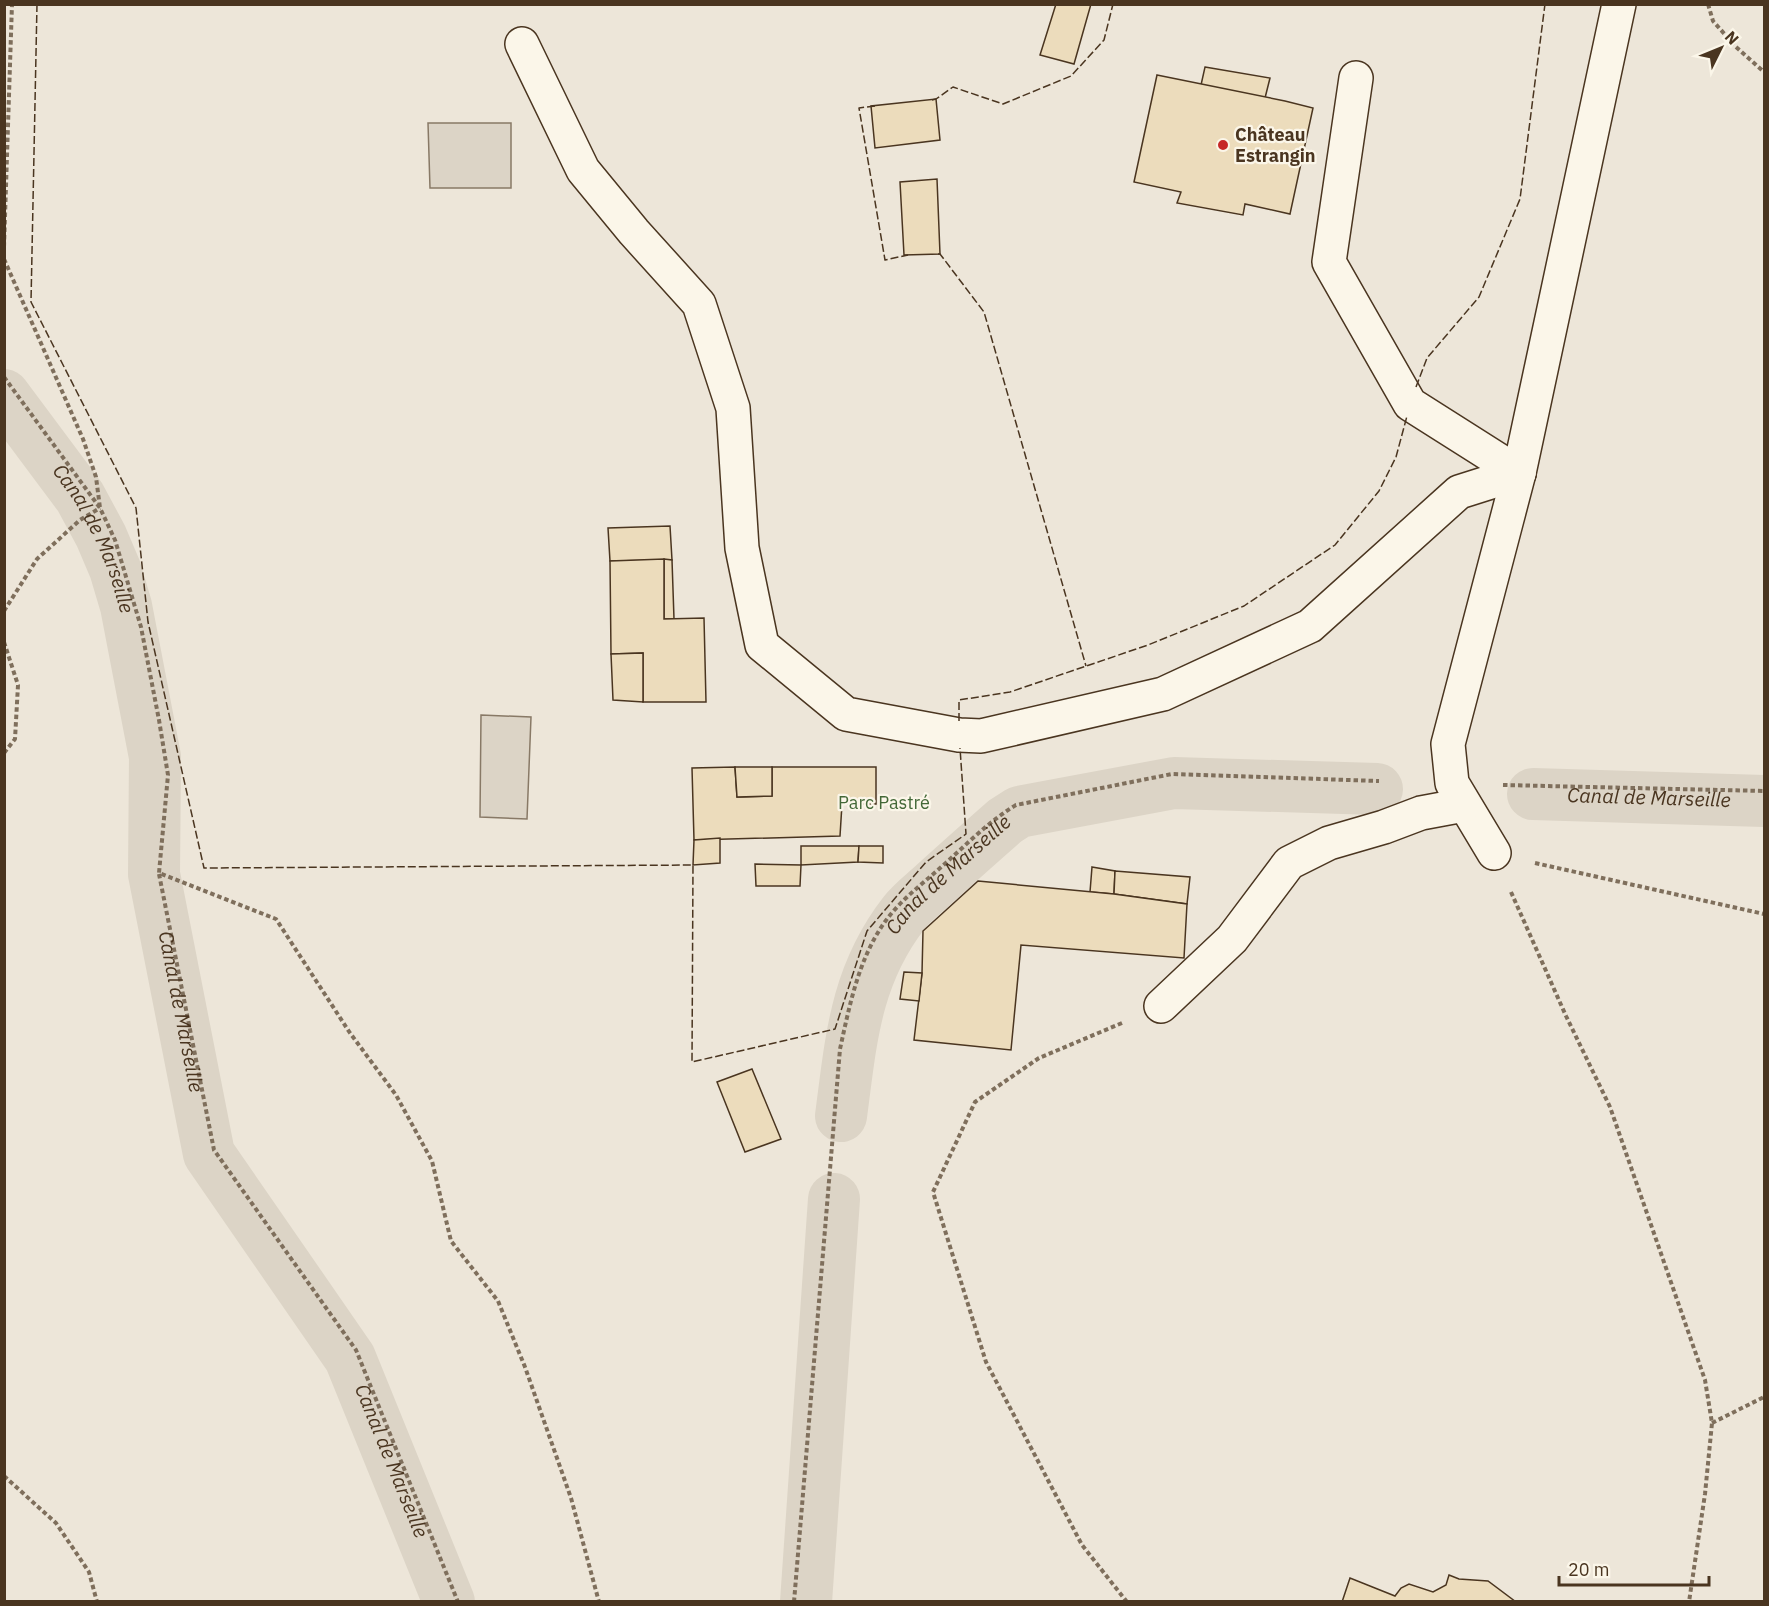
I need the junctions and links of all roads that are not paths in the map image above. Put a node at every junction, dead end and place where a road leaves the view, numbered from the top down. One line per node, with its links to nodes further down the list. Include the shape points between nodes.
1 (1619, 4): 4 (lane)
2 (522, 44): 4 (lane, via 583,170 699,304 734,408 742,548 762,645 846,714 981,736 1162,694 1310,626 1459,492)
3 (1356, 78): 4 (lane, via 1329,262 1410,404)
4 (1519, 473): 5 (lane, via 1448,744)
5 (1458, 794): 6 (lane); 7 (lane, via 1421,813 1329,843 1289,863 1232,939)
6 (1494, 853)
7 (1161, 1006)

